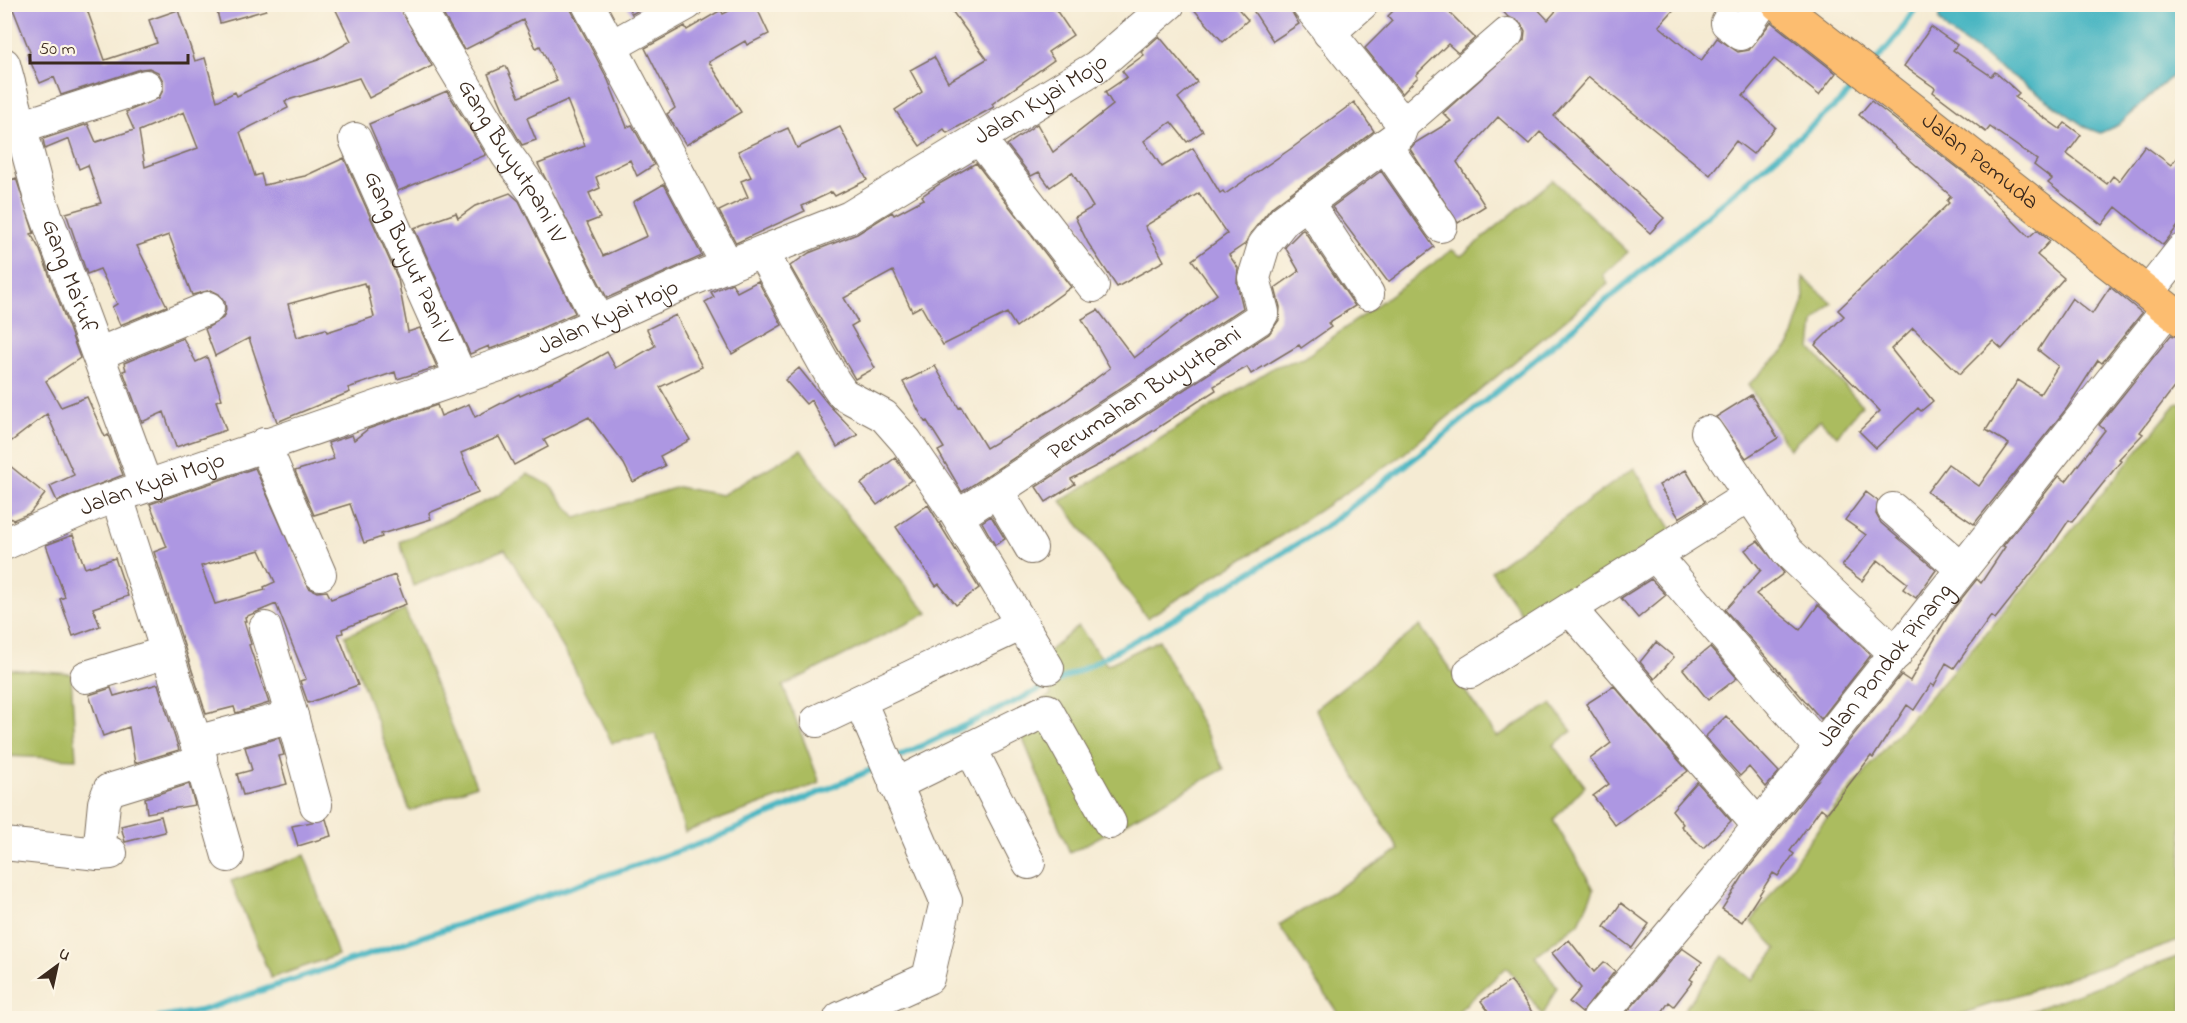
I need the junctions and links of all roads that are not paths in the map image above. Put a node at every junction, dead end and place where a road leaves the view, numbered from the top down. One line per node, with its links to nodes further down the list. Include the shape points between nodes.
1 (416, 4): 28 (street, Gang Buyutpani IV, via 507,155 534,192)
2 (588, 4): 12 (street)
3 (687, 4): 12 (street)
4 (1169, 4): 16 (street, Jalan Kyai Mojo, via 1096,67)
5 (1308, 4): 10 (street)
6 (1362, 4): 10 (street)
7 (1761, 4): 9 (street, via 1741,34)
8 (1778, 4): 26 (main road, Jalan Pemuda)
9 (1727, 23)
10 (1329, 33): 15 (street)
11 (1507, 34): 15 (street, Perumahan Buyutpani)
12 (612, 46): 23 (street)
13 (4, 64): 18 (street, Gang Ma'ruf)
14 (146, 86): 18 (street)
15 (1394, 134): 19 (street, Perumahan Buyutpani); 20 (street)
16 (979, 138): 22 (street, Jalan Kyai Mojo, via 850,217); 24 (street)
17 (355, 139): 30 (street, Gang Buyut Pani V)
18 (17, 141): 29 (street, Gang Ma'ruf)
19 (1307, 202): 25 (street); 34 (street, Perumahan Buyutpani, via 1284,220 1264,245 1254,278 1263,312 1259,319)
20 (1441, 226)
21 (2182, 250): 26 (street, Jalan Pondok Pinang)
22 (762, 252): 23 (street, Jalan Kyai Mojo); 38 (street, via 843,394 884,416)
23 (728, 266): 28 (street, Jalan Kyai Mojo)
24 (1093, 286)
25 (1368, 294)
26 (2166, 307): 42 (street, Jalan Pondok Pinang)
27 (208, 308): 29 (street)
28 (599, 322): 30 (street, Jalan Kyai Mojo, via 522,357)
29 (98, 354): 33 (street, Gang Ma'ruf)
30 (462, 377): 32 (street, Jalan Kyai Mojo)
31 (1707, 432): 35 (street)
32 (264, 444): 33 (street, Jalan Kyai Mojo); 43 (street)
33 (146, 485): 36 (street, Jalan Kyai Mojo)
34 (998, 492): 38 (street, Perumahan Buyutpani, via 963,513); 40 (street)
35 (1750, 495): 41 (street); 48 (street, via 1787,551)
36 (117, 497): 39 (street, Jalan Kyai Mojo); 47 (street)
37 (1893, 509): 42 (street)
38 (954, 511): 45 (street)
39 (4, 544)
40 (1031, 548)
41 (1655, 555): 44 (street); 55 (street)
42 (1962, 568): 48 (street, Jalan Pondok Pinang)
43 (320, 574)
44 (1570, 609): 50 (street); 61 (street)
45 (1022, 624): 49 (street); 52 (street)
46 (265, 628): 53 (street)
47 (167, 652): 51 (street); 57 (street)
48 (1896, 654): 55 (street, Jalan Pondok Pinang)
49 (1048, 668)
50 (1470, 672)
51 (86, 677)
52 (860, 701): 54 (street); 58 (street)
53 (292, 716): 57 (street); 59 (street)
54 (817, 721)
55 (1820, 748): 61 (street, Jalan Pondok Pinang)
56 (971, 749): 58 (street); 60 (street, via 1047,710); 64 (street)
57 (199, 752): 62 (street, via 109,790 104,803 105,853); 63 (street)
58 (889, 770): 65 (street, via 946,901 928,978)
59 (316, 805)
60 (1110, 824)
61 (1759, 826): 67 (street, Jalan Pondok Pinang)
62 (4, 844)
63 (228, 856)
64 (1029, 863)
65 (897, 1008): 66 (street)
66 (840, 1018)
67 (1599, 1018)

